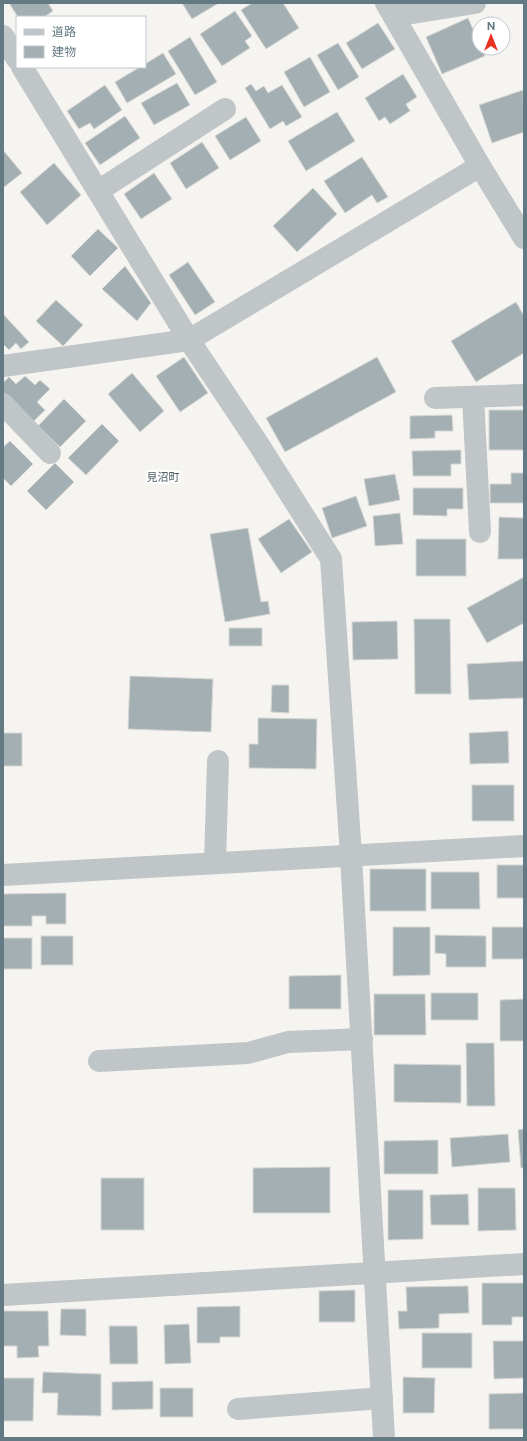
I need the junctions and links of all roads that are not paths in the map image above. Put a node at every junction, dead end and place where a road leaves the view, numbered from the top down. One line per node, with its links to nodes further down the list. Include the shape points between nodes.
1 (474, 3): 2 (street)
2 (390, 10): 7 (street)
3 (3, 36): 4 (street)
4 (16, 57)
5 (23, 68): 8 (street)
6 (226, 109): 8 (street)
7 (480, 166): 9 (street); 10 (street)
8 (98, 191): 10 (street)
9 (524, 238)
10 (189, 340): 11 (street); 20 (street, via 259,444 331,559)
11 (3, 366)
12 (524, 394): 13 (street)
13 (473, 397): 14 (street); 17 (street)
14 (435, 398)
15 (3, 404): 16 (street)
16 (50, 453)
17 (480, 532)
18 (218, 761): 21 (street)
19 (524, 846): 20 (street)
20 (351, 856): 21 (street); 23 (street)
21 (215, 863): 22 (street)
22 (3, 875)
23 (362, 1039): 24 (street, via 288,1042 248,1053); 26 (street)
24 (99, 1061)
25 (524, 1264): 26 (street)
26 (375, 1272): 27 (street); 28 (street)
27 (3, 1295)
28 (382, 1398): 29 (street); 30 (street)
29 (238, 1409)
30 (384, 1438)

